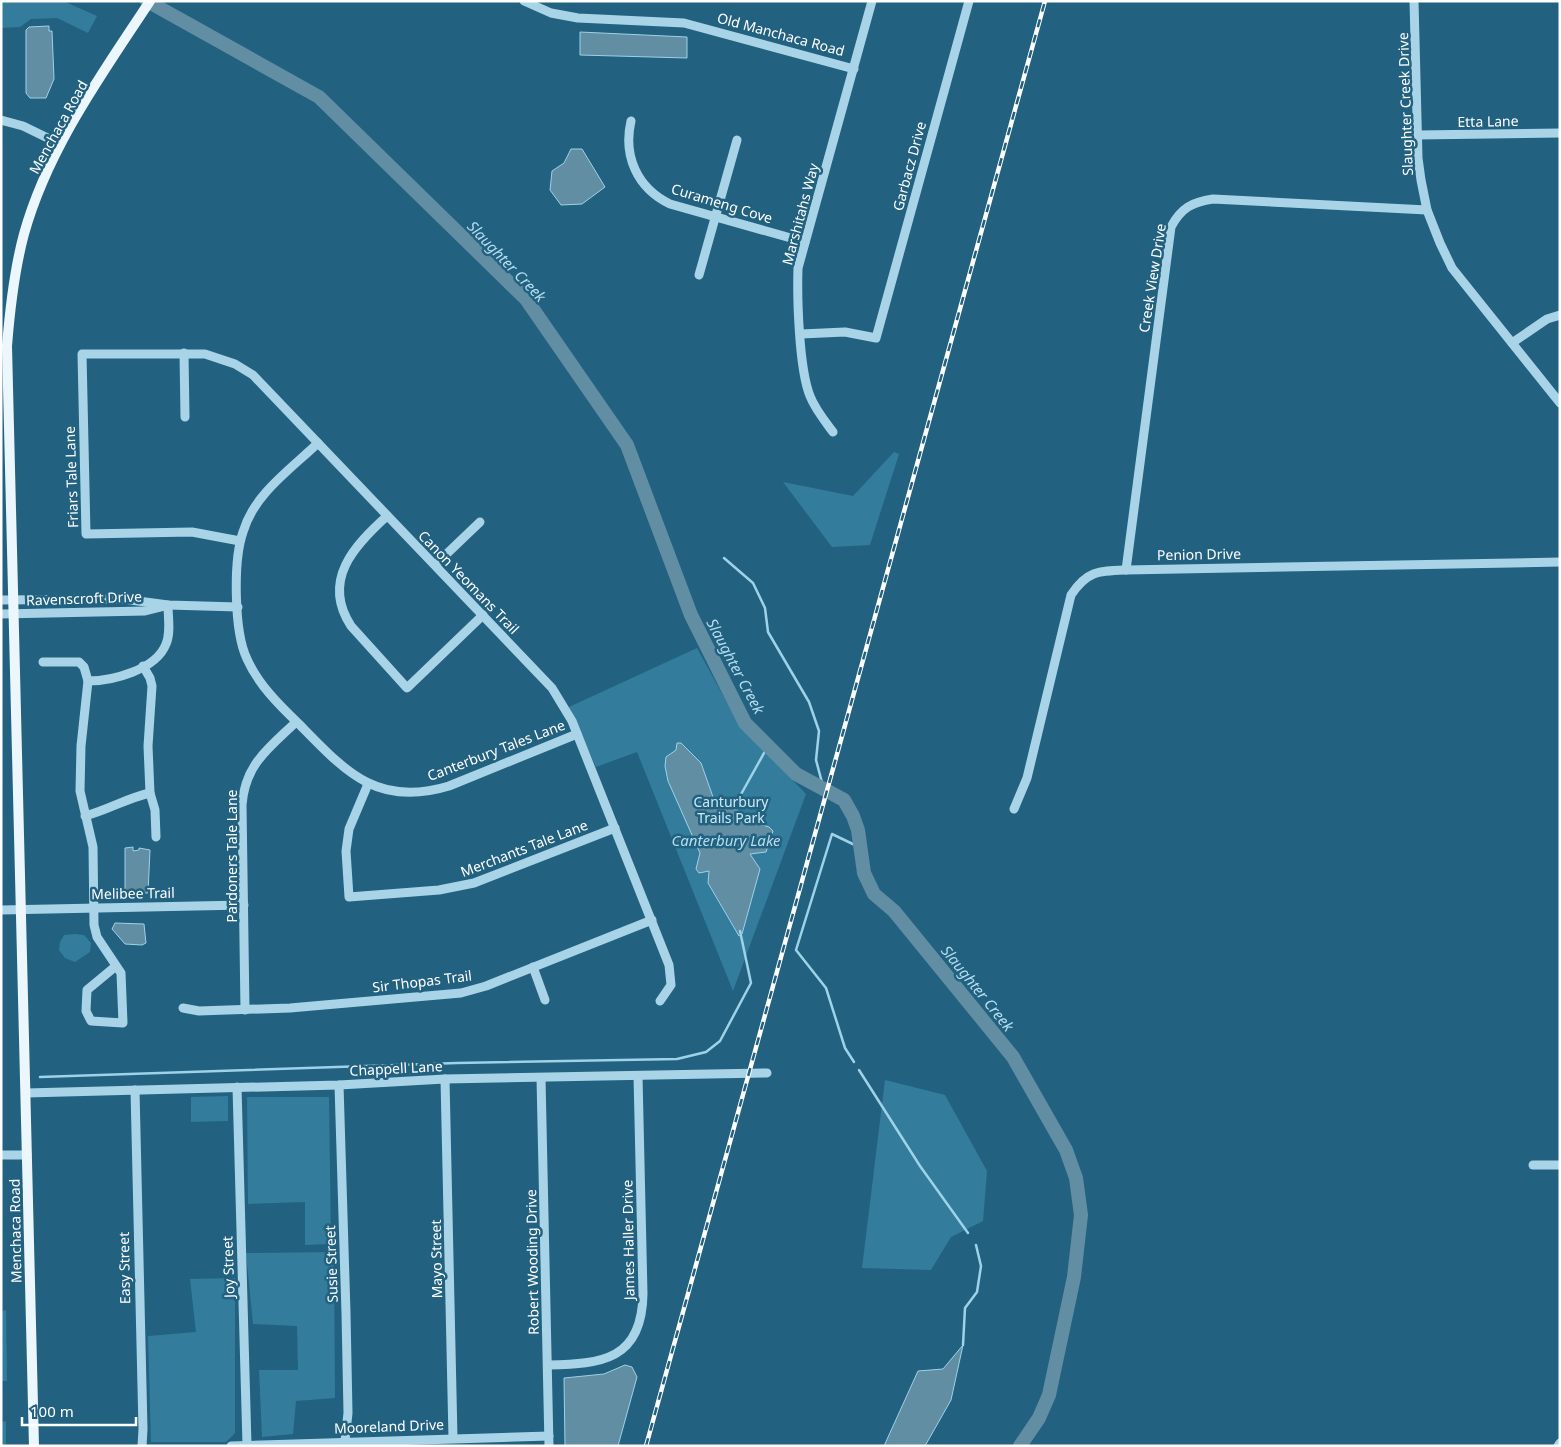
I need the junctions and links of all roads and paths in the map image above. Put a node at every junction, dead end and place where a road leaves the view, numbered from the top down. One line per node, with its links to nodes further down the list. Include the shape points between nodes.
1 (150, 1): 12 (main road, Menchaca Road)
2 (524, 1): 6 (street, Old Manchaca Road, via 551,13 578,18 684,23)
3 (872, 1): 6 (street, Marshitahs Way)
4 (969, 1): 18 (street, Garbacz Drive, via 876,338 845,332)
5 (1414, 1): 10 (street, Slaughter Creek Drive)
6 (854, 69): 15 (street, Marshitahs Way)
7 (1, 120): 12 (street, via 23,126)
8 (631, 121): 14 (street, Curameng Cove, via 628,149 643,184 670,204)
9 (1560, 133): 10 (street, Etta Lane)
10 (1418, 135): 13 (street, Slaughter Creek Drive)
11 (737, 140): 14 (street)
12 (60, 144): 23 (main road, Menchaca Road, via 24,233 14,279)
13 (1427, 210): 19 (street, Slaughter Creek Drive, via 1452,268); 32 (street, Creek View Drive, via 1213,199 1196,201 1184,208 1171,227)
14 (715, 217): 15 (street, Curameng Cove); 16 (street)
15 (805, 242): 18 (street, Marshitahs Way, via 798,278)
16 (699, 275)
17 (1560, 315): 19 (street, via 1547,319)
18 (801, 334): 25 (street, Marshitahs Way, via 807,388)
19 (1512, 343): 22 (street, Slaughter Creek Drive)
20 (184, 353): 21 (street, Canon Yeomans Trail); 24 (street); 26 (street, Canon Yeomans Trail, via 214,356 244,369 261,382)
21 (82, 354): 29 (street, Friars Tale Lane, via 86,534 192,532)
22 (1560, 403)
23 (4, 406): 34 (main road, Menchaca Road)
24 (185, 417)
25 (832, 432)
26 (318, 443): 27 (street, Canon Yeomans Trail); 29 (street, Canterbury Tales Lane, via 261,498)
27 (386, 516): 31 (street, Canon Yeomans Trail); 39 (street, via 349,555 342,579 341,599 347,619 355,631 407,688)
28 (480, 522): 31 (street)
29 (240, 541): 36 (street, Canterbury Tales Lane)
30 (1560, 562): 32 (street, Penion Drive)
31 (435, 566): 39 (street, Canon Yeomans Trail)
32 (1126, 570): 47 (street, Penion Drive, via 1102,571 1087,576 1071,595 1027,778)
33 (1, 600): 34 (street, Ravenscroft Drive)
34 (14, 600): 35 (street, Ravenscroft Drive, via 123,599); 38 (main road, Menchaca Road)
35 (168, 605): 36 (street, Ravenscroft Drive); 38 (street, Ravenscroft Drive, via 145,611); 41 (street, via 167,643)
36 (238, 607): 43 (street, Canterbury Tales Lane, via 240,640 246,659 264,687)
37 (1, 614): 38 (street, Ravenscroft Drive)
38 (14, 614): 53 (main road, Menchaca Road)
39 (483, 615): 44 (street, Canon Yeomans Trail, via 552,688 569,714)
40 (43, 662): 42 (street, via 79,662)
41 (143, 666): 42 (street, via 120,677); 46 (street, via 152,686 148,746)
42 (88, 680): 48 (street, via 80,758 80,791)
43 (296, 722): 45 (street, Canterbury Tales Lane, via 345,770); 51 (street, Pardoners Tale Lane, via 251,769 244,786)
44 (577, 734): 45 (street, Canterbury Tales Lane, via 439,789 407,793); 49 (street, Canon Yeomans Trail)
45 (368, 784): 49 (street, Merchants Tale Lane, via 348,829 348,896 439,890 474,883)
46 (150, 792): 48 (street); 50 (street, via 155,810)
47 (1014, 809)
48 (85, 816): 52 (street, via 93,847)
49 (615, 828): 55 (street, Canon Yeomans Trail)
50 (156, 838)
51 (244, 905): 52 (street, Melibee Trail); 61 (street, Pardoners Tale Lane)
52 (94, 907): 53 (street, Melibee Trail); 56 (street, via 95,932)
53 (22, 909): 54 (street, Melibee Trail); 69 (main road, Menchaca Road)
54 (1, 910)
55 (652, 920): 57 (street, Sir Thopas Trail); 59 (street, Canon Yeomans Trail, via 671,974 669,991)
56 (116, 966): 56 (street, via 122,978 122,1022 91,1021 86,1011 87,990)
57 (533, 967): 58 (street); 61 (street, Sir Thopas Trail, via 461,993)
58 (545, 1000)
59 (660, 1001)
60 (183, 1008): 61 (street, Sir Thopas Trail)
61 (245, 1010)
62 (767, 1073): 63 (street, Chappell Lane)
63 (638, 1076): 64 (street, Chappell Lane); 74 (street, James Haller Drive, via 642,1315 634,1334 614,1355 591,1363)
64 (541, 1078): 65 (street, Chappell Lane); 74 (street, Robert Wooding Drive)
65 (445, 1079): 66 (street, Chappell Lane); 76 (street, Mayo Street)
66 (340, 1085): 67 (street, Chappell Lane); 77 (street, Susie Street, via 348,1412)
67 (237, 1087): 68 (street, Chappell Lane); 79 (street, Joy Street)
68 (135, 1090): 69 (street, Chappell Lane); 81 (street, Easy Street)
69 (26, 1093): 71 (main road, Menchaca Road)
70 (1, 1155): 71 (street)
71 (27, 1155): 80 (main road, Menchaca Road)
72 (1532, 1165): 73 (street)
73 (1560, 1165)
74 (548, 1365): 75 (street, Robert Wooding Drive)
75 (549, 1436): 76 (street, Mooreland Drive); 83 (street, Robert Wooding Drive)
76 (453, 1438): 78 (street, Mooreland Drive)
77 (345, 1441): 78 (street, Mooreland Drive); 79 (street, Mooreland Drive)
78 (404, 1443)
79 (247, 1445): 82 (street, Mooreland Drive)
80 (34, 1446)
81 (142, 1446)
82 (231, 1446)
83 (549, 1446)

